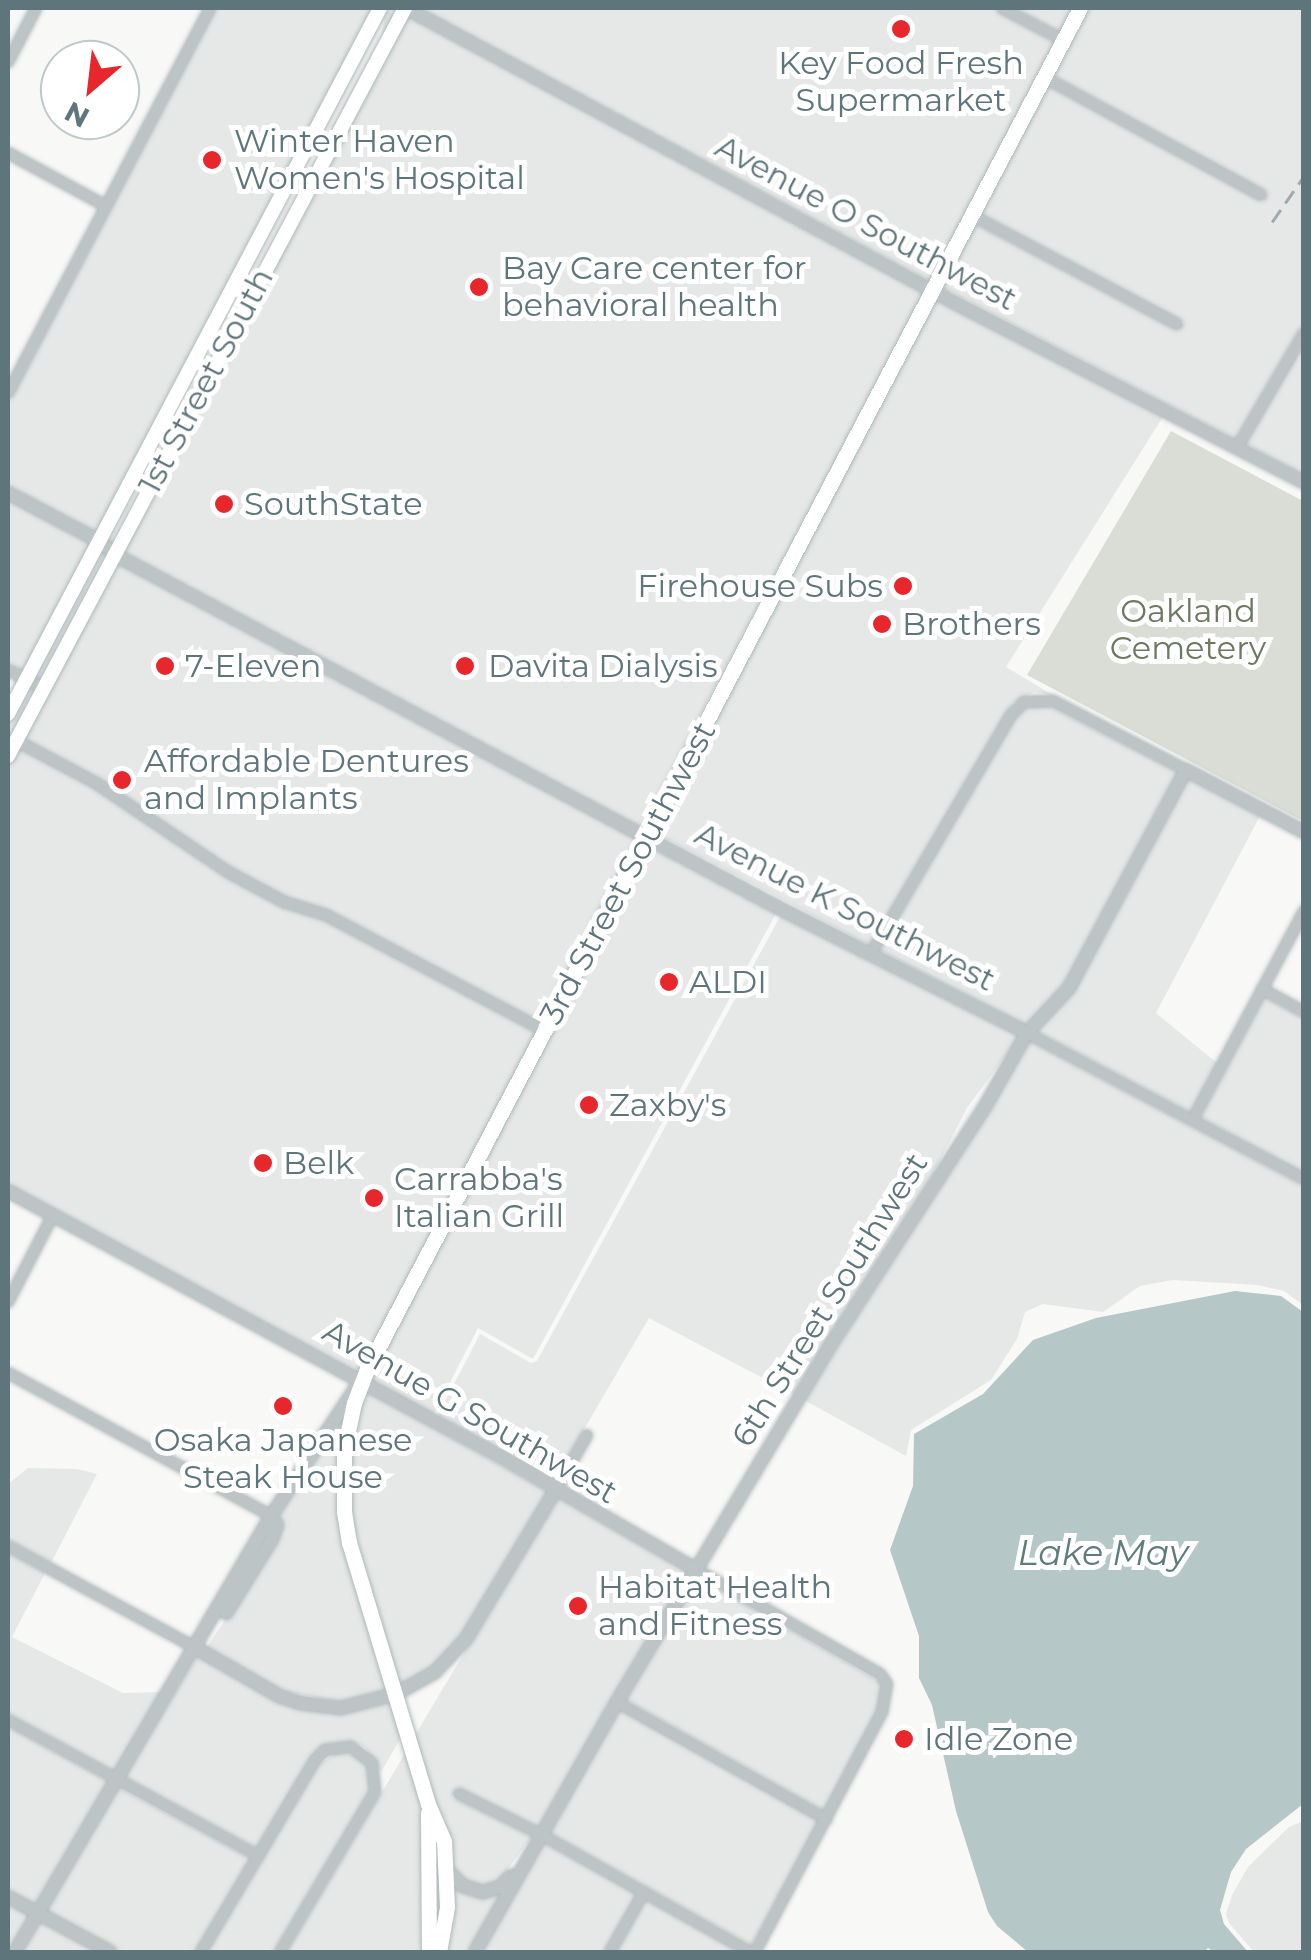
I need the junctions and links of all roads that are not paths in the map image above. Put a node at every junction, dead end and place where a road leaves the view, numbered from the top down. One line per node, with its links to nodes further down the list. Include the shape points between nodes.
1 (36, 8): 8 (street)
2 (210, 8): 12 (street)
3 (380, 8): 21 (main road, 1st Street South)
4 (405, 8): 14 (street, Avenue O Southwest); 22 (main road, 1st Street South)
5 (1002, 8): 7 (street)
6 (1080, 8): 7 (highway, 3rd Street Southwest)
7 (1063, 40): 9 (highway, 3rd Street Southwest)
8 (8, 62)
9 (1044, 76): 11 (street); 13 (highway, 3rd Street Southwest)
10 (8, 153): 12 (street)
11 (1261, 194)
12 (106, 206): 17 (street)
13 (971, 216): 14 (highway, 3rd Street Southwest); 15 (street)
14 (933, 289): 18 (street, Avenue O Southwest); 31 (highway, 3rd Street Southwest)
15 (1177, 324)
16 (1302, 339): 18 (street)
17 (8, 394)
18 (1238, 446): 19 (street, Avenue O Southwest)
19 (1304, 482)
20 (8, 493): 21 (street, Avenue K Southwest)
21 (98, 540): 22 (street, Avenue K Southwest); 24 (main road, 1st Street South)
22 (114, 554): 25 (main road, 1st Street South); 31 (street, Avenue K Southwest)
23 (8, 670): 24 (street)
24 (26, 680): 25 (street); 26 (main road, 1st Street South)
25 (43, 688): 27 (main road, 1st Street South)
26 (8, 714)
27 (16, 740): 28 (main road, 1st Street South); 36 (street, via 96,783 228,872 326,915)
28 (8, 756)
29 (1186, 770): 30 (street); 33 (street, via 1053,701 1030,699 1011,715); 37 (street, 6th Street Southwest, via 1068,988)
30 (1304, 832)
31 (647, 835): 33 (street, Avenue K Southwest); 36 (highway, 3rd Street Southwest)
32 (1304, 912): 34 (street)
33 (872, 952): 37 (street, Avenue K Southwest)
34 (1262, 989): 35 (street); 38 (street)
35 (1304, 1012)
36 (545, 1032): 44 (highway, 3rd Street Southwest)
37 (1027, 1033): 38 (street, Avenue K Southwest); 49 (street, 6th Street Southwest)
38 (1193, 1120): 39 (street, Avenue K Southwest)
39 (1304, 1180)
40 (8, 1191): 41 (street, Avenue G Southwest)
41 (53, 1216): 42 (street); 44 (street, Avenue G Southwest)
42 (8, 1302)
43 (8, 1373): 47 (street)
44 (362, 1380): 46 (street, Avenue G Southwest); 47 (street, 3rd Street Southwest); 51 (highway, via 344,1450 344,1511)
45 (586, 1436): 46 (street)
46 (556, 1489): 49 (street, Avenue G Southwest); 51 (street, via 466,1639 435,1672)
47 (272, 1516): 50 (street, 3rd Street Southwest)
48 (8, 1546): 50 (street)
49 (697, 1570): 52 (street, 6th Street Southwest); 57 (street, Avenue G Southwest, via 887,1684 888,1697)
50 (196, 1648): 51 (street, via 300,1703 342,1708); 54 (street, 3rd Street Southwest)
51 (396, 1694): 56 (highway)
52 (617, 1702): 57 (street); 58 (street, 6th Street Southwest)
53 (8, 1720): 54 (street)
54 (116, 1780): 59 (street); 64 (street, 3rd Street Southwest)
55 (459, 1794): 58 (street)
56 (428, 1804): 61 (highway); 70 (highway)
57 (826, 1819): 73 (street)
58 (540, 1834): 60 (street, 6th Street Southwest); 62 (street)
59 (258, 1856): 68 (street); 69 (street, via 315,1760 330,1749 362,1752 375,1772 375,1792)
60 (524, 1863): 61 (street, 6th Street Southwest, via 500,1888 483,1892 463,1886); 65 (street, 6th Street Southwest)
61 (448, 1871): 71 (highway)
62 (644, 1892): 72 (street); 73 (street)
63 (8, 1897): 64 (street)
64 (38, 1914): 66 (street, 3rd Street Southwest); 67 (street)
65 (478, 1947)
66 (15, 1952)
67 (110, 1952)
68 (200, 1952)
69 (280, 1952)
70 (429, 1952)
71 (439, 1952)
72 (610, 1952)
73 (753, 1952)

